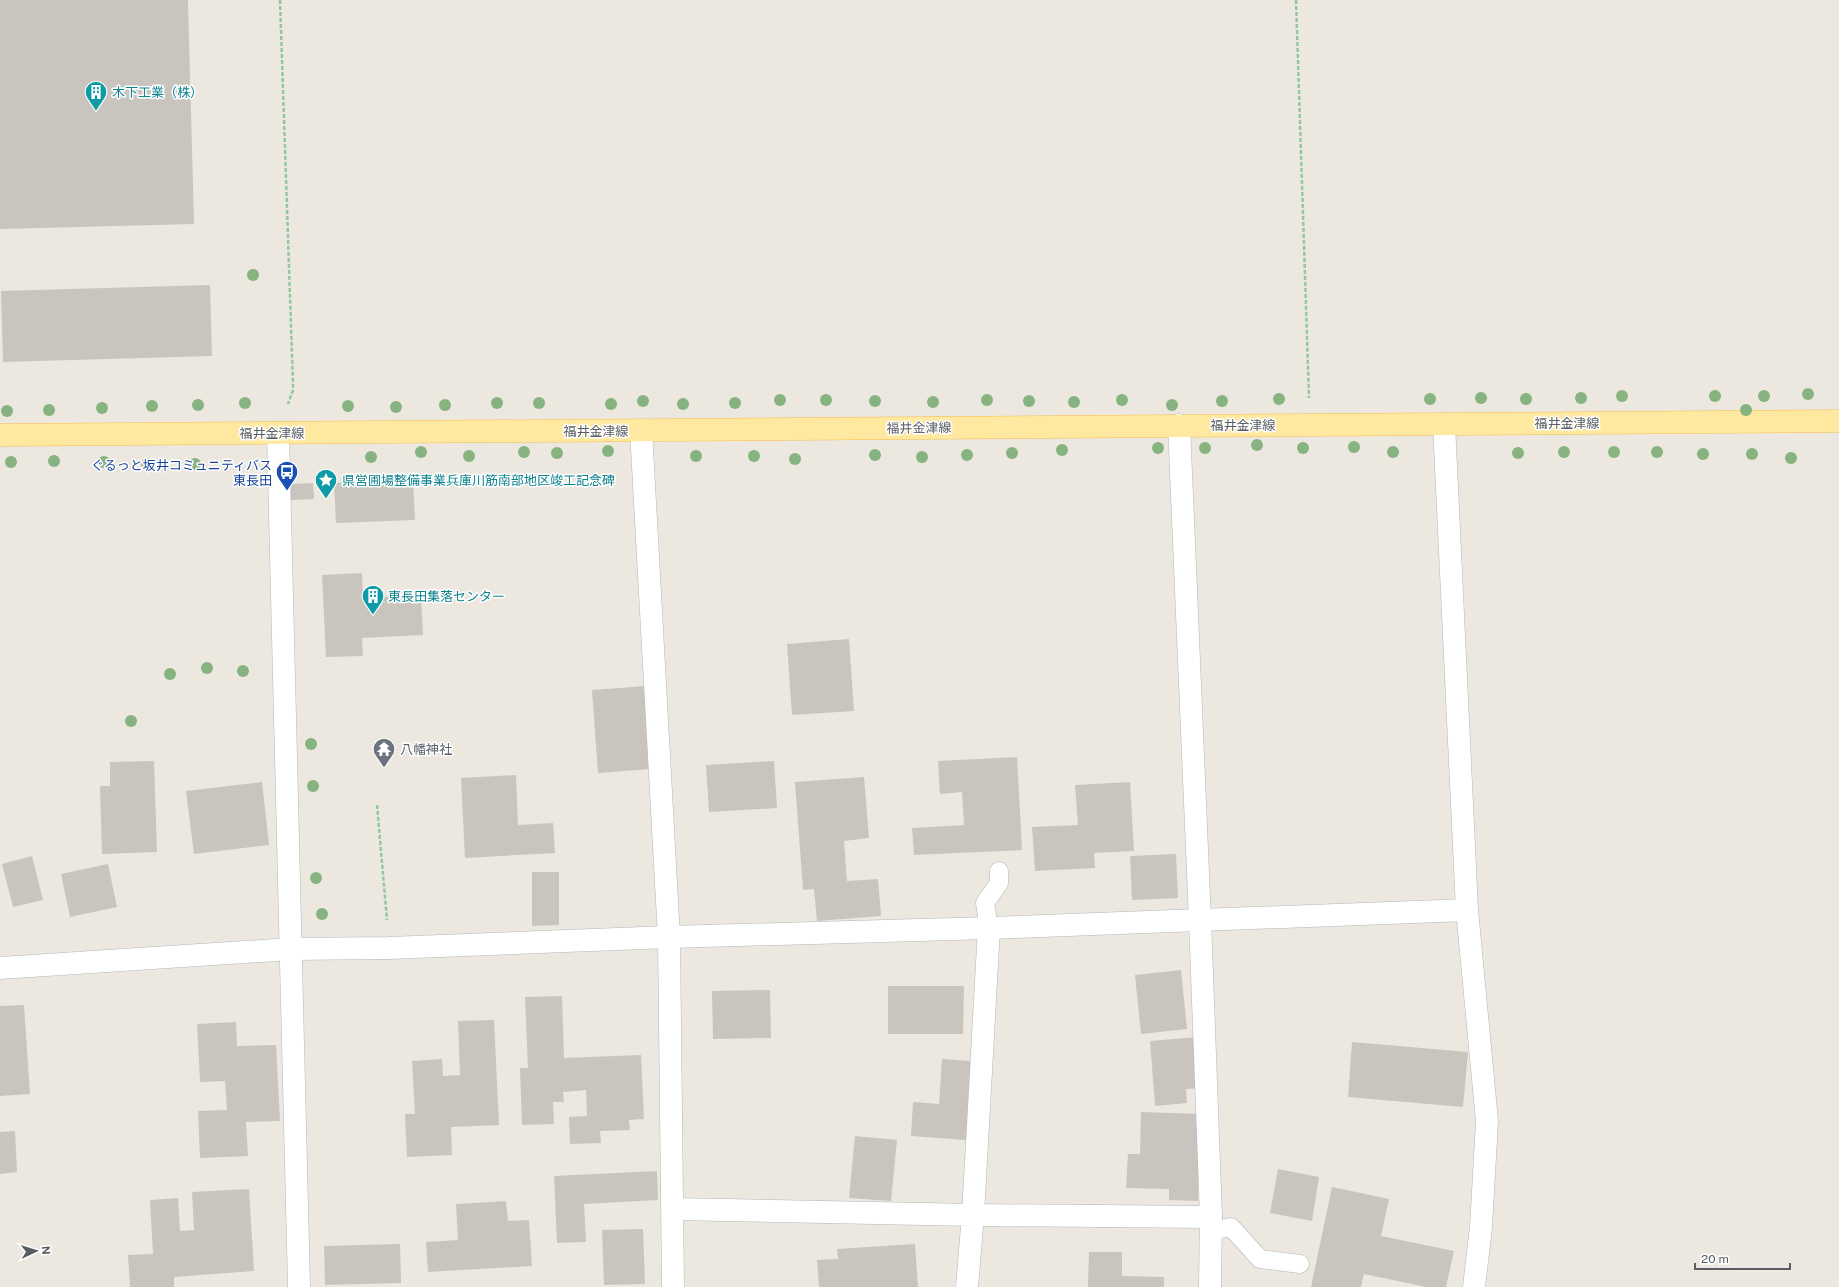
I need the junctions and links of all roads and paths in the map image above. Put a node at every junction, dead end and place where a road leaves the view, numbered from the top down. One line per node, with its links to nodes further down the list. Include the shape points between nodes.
1 (280, 0): 8 (path, via 293,390)
2 (1296, 0): 6 (path)
3 (1839, 421): 4 (main road, 福井金津線)
4 (1444, 424): 6 (main road, 福井金津線); 12 (street)
5 (1179, 425): 6 (main road, 福井金津線); 7 (main road, 福井金津線); 13 (street)
6 (1310, 425)
7 (641, 430): 8 (main road, 福井金津線); 15 (street)
8 (278, 433): 9 (main road, 福井金津線); 17 (street)
9 (0, 436)
10 (377, 805): 16 (path)
11 (999, 871): 14 (lane, via 999,883 985,903)
12 (1467, 910): 13 (street); 27 (street, via 1486,1121 1481,1227)
13 (1200, 920): 14 (street); 21 (street)
14 (989, 928): 15 (street); 20 (street)
15 (669, 937): 16 (street); 19 (street)
16 (389, 948): 17 (street)
17 (291, 949): 18 (street); 23 (street)
18 (0, 968)
19 (673, 1209): 20 (street); 24 (street)
20 (973, 1215): 21 (street); 25 (street)
21 (1211, 1224): 22 (lane, via 1232,1227 1260,1259); 26 (street)
22 (1300, 1264)
23 (299, 1287)
24 (673, 1287)
25 (967, 1287)
26 (1210, 1287)
27 (1474, 1287)

